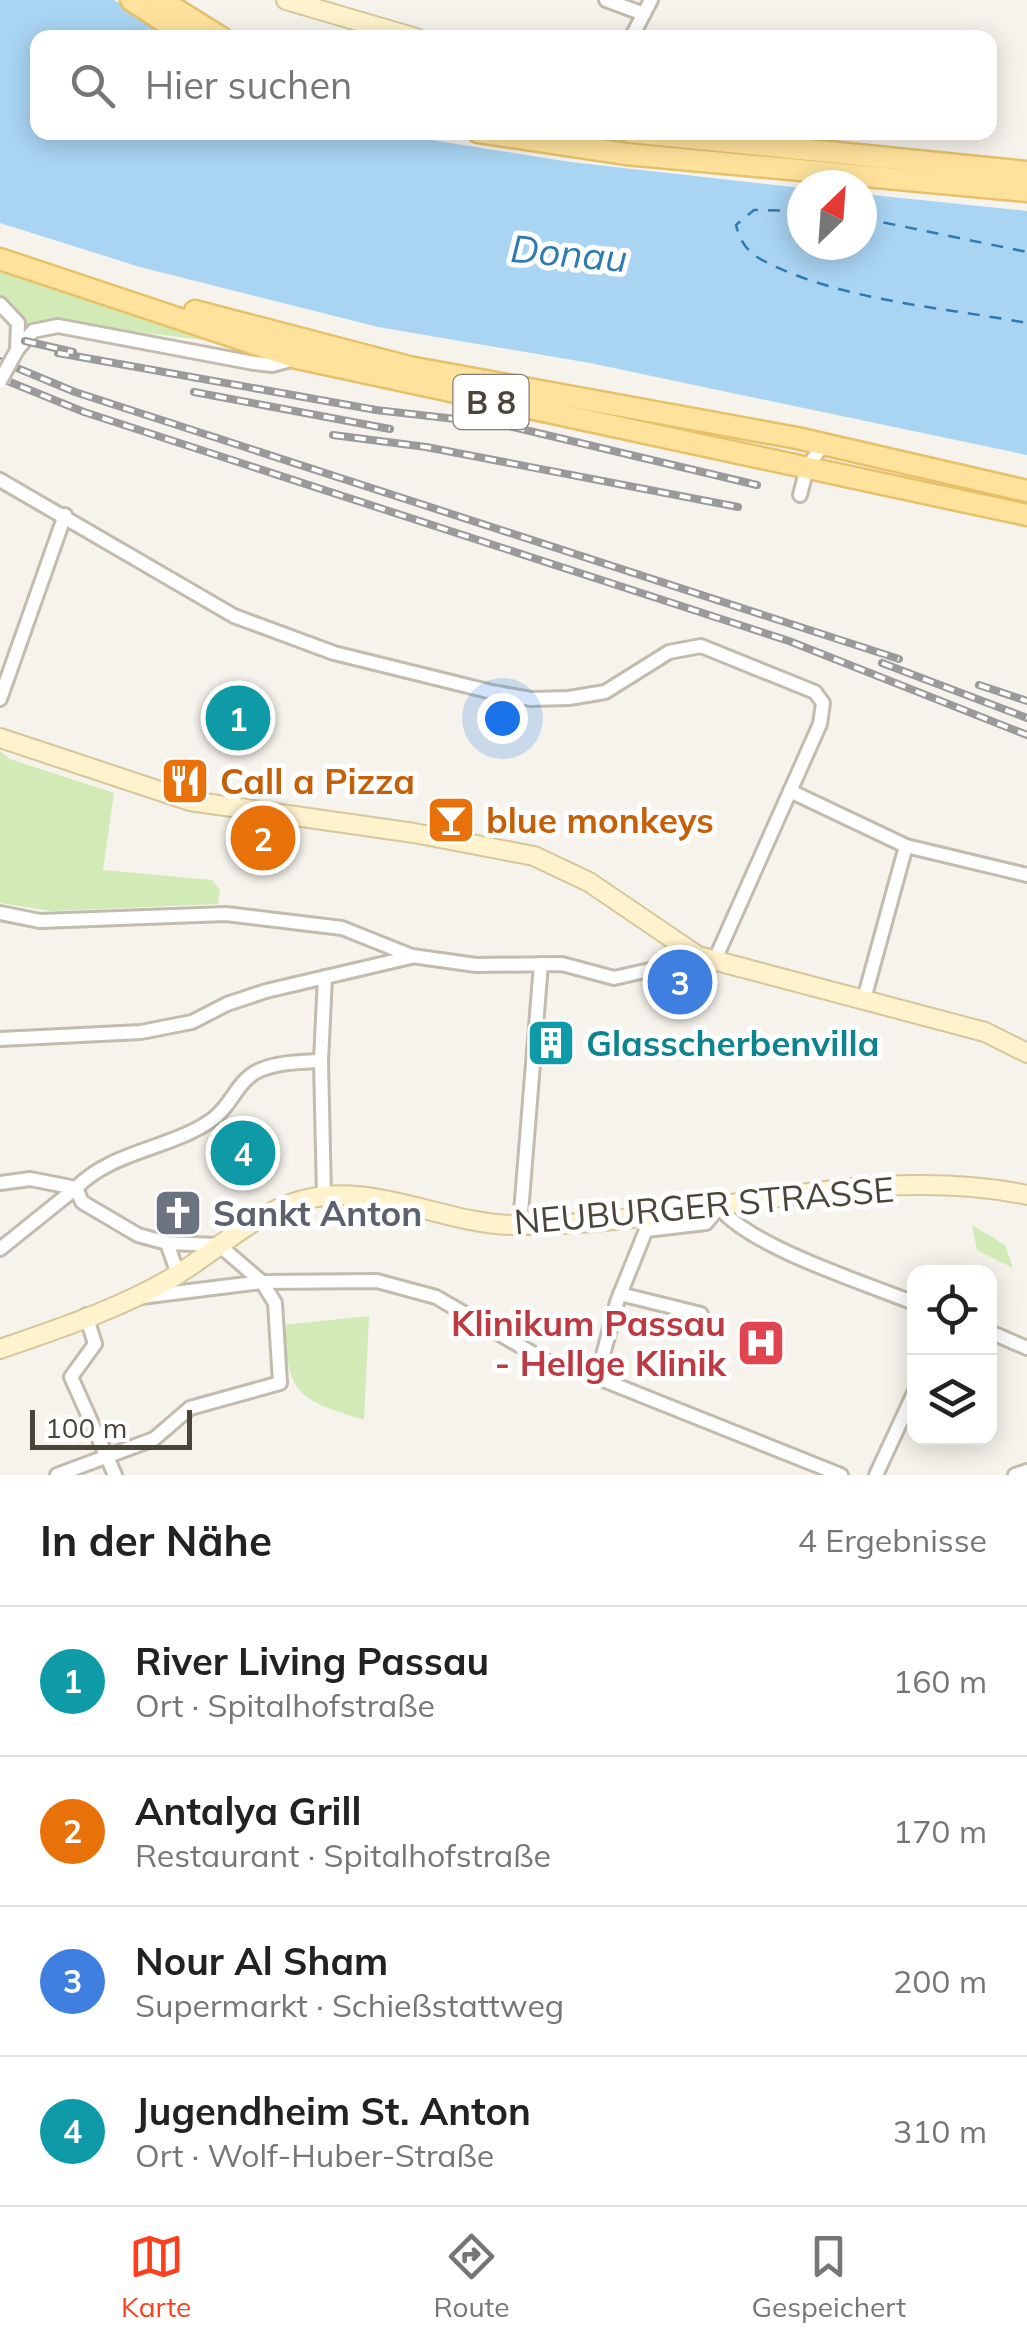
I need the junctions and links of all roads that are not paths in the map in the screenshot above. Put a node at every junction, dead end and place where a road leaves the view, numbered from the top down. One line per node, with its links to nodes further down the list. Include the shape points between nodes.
1 (131, 0): 7 (main road)
2 (161, 0): 8 (main road)
3 (286, 0): 9 (street)
4 (606, 0): 6 (street)
5 (651, 0): 6 (street)
6 (644, 14): 10 (street)
7 (177, 30)
8 (209, 30)
9 (389, 30)
10 (635, 30)
11 (532, 140): 14 (main road)
12 (627, 140): 14 (street)
13 (715, 140): 15 (main road)
14 (626, 154): 16 (main road)
15 (1027, 172)
16 (1027, 191)
17 (0, 259): 18 (main road, B 8)
18 (38, 273): 20 (main road, B 8); 22 (main road, B 8)
19 (0, 304): 21 (street, via 18,323)
20 (327, 348): 22 (main road, B 8); 24 (main road, B 8)
21 (17, 350): 22 (street, via 43,327 254,363); 23 (street, bridge)
22 (297, 358): 25 (main road, B 8)
23 (0, 381)
24 (822, 446): 25 (street); 27 (main road, B 8)
25 (808, 468): 28 (street); 30 (main road, B 8)
26 (0, 480): 29 (street)
27 (1027, 491)
28 (800, 494)
29 (65, 515): 31 (street); 33 (street, via 234,616 334,653 474,688 531,699 605,692 687,645 716,649 803,684 824,702)
30 (1027, 515)
31 (0, 699)
32 (0, 738): 37 (street, via 190,801 534,856 589,882)
33 (790, 791): 34 (street); 39 (street)
34 (906, 846): 35 (street); 42 (street)
35 (1027, 875)
36 (0, 913): 38 (street, via 40,921 245,916 342,928)
37 (685, 950): 39 (street); 40 (street, via 629,977)
38 (412, 956): 40 (street); 41 (street)
39 (714, 962): 42 (street)
40 (540, 964): 51 (street)
41 (325, 977): 43 (street, via 227,1004 192,1022 141,1032); 45 (street)
42 (864, 999): 44 (street, via 985,1032)
43 (0, 1039)
44 (1027, 1054)
45 (321, 1061): 47 (street, via 260,1070 240,1082 211,1120 114,1161); 49 (street)
46 (0, 1183): 47 (street, via 30,1179)
47 (76, 1188): 52 (street, via 82,1202 102,1215 138,1236); 54 (street)
48 (1027, 1195): 50 (street, NEUBURGER STRASSE, via 883,1186)
49 (324, 1196): 51 (street, NEUBURGER STRASSE, via 369,1196); 53 (street, NEUBURGER STRASSE, via 289,1204)
50 (719, 1207): 51 (street, NEUBURGER STRASSE); 57 (street, via 706,1223 646,1230); 59 (street, via 731,1223 766,1241)
51 (520, 1225)
52 (167, 1243): 53 (street); 55 (street)
53 (220, 1245): 55 (street, NEUBURGER STRASSE); 56 (street)
54 (0, 1250)
55 (178, 1274): 58 (street, NEUBURGER STRASSE)
56 (262, 1282): 58 (street); 65 (street, via 342,1278 410,1288 553,1365); 67 (street, via 275,1303 280,1383 190,1408 167,1431)
57 (620, 1294): 60 (street); 65 (street)
58 (138, 1296): 61 (street, NEUBURGER STRASSE)
59 (907, 1300)
60 (701, 1314)
61 (86, 1316): 64 (street, NEUBURGER STRASSE); 67 (street, via 95,1344 71,1377)
62 (997, 1335): 63 (street)
63 (1027, 1348)
64 (0, 1349)
65 (597, 1378): 71 (street)
66 (907, 1408): 72 (street)
67 (108, 1457): 69 (street); 70 (street)
68 (1027, 1470): 73 (street)
69 (58, 1475)
70 (115, 1475)
71 (841, 1475)
72 (876, 1475)
73 (1015, 1475)

